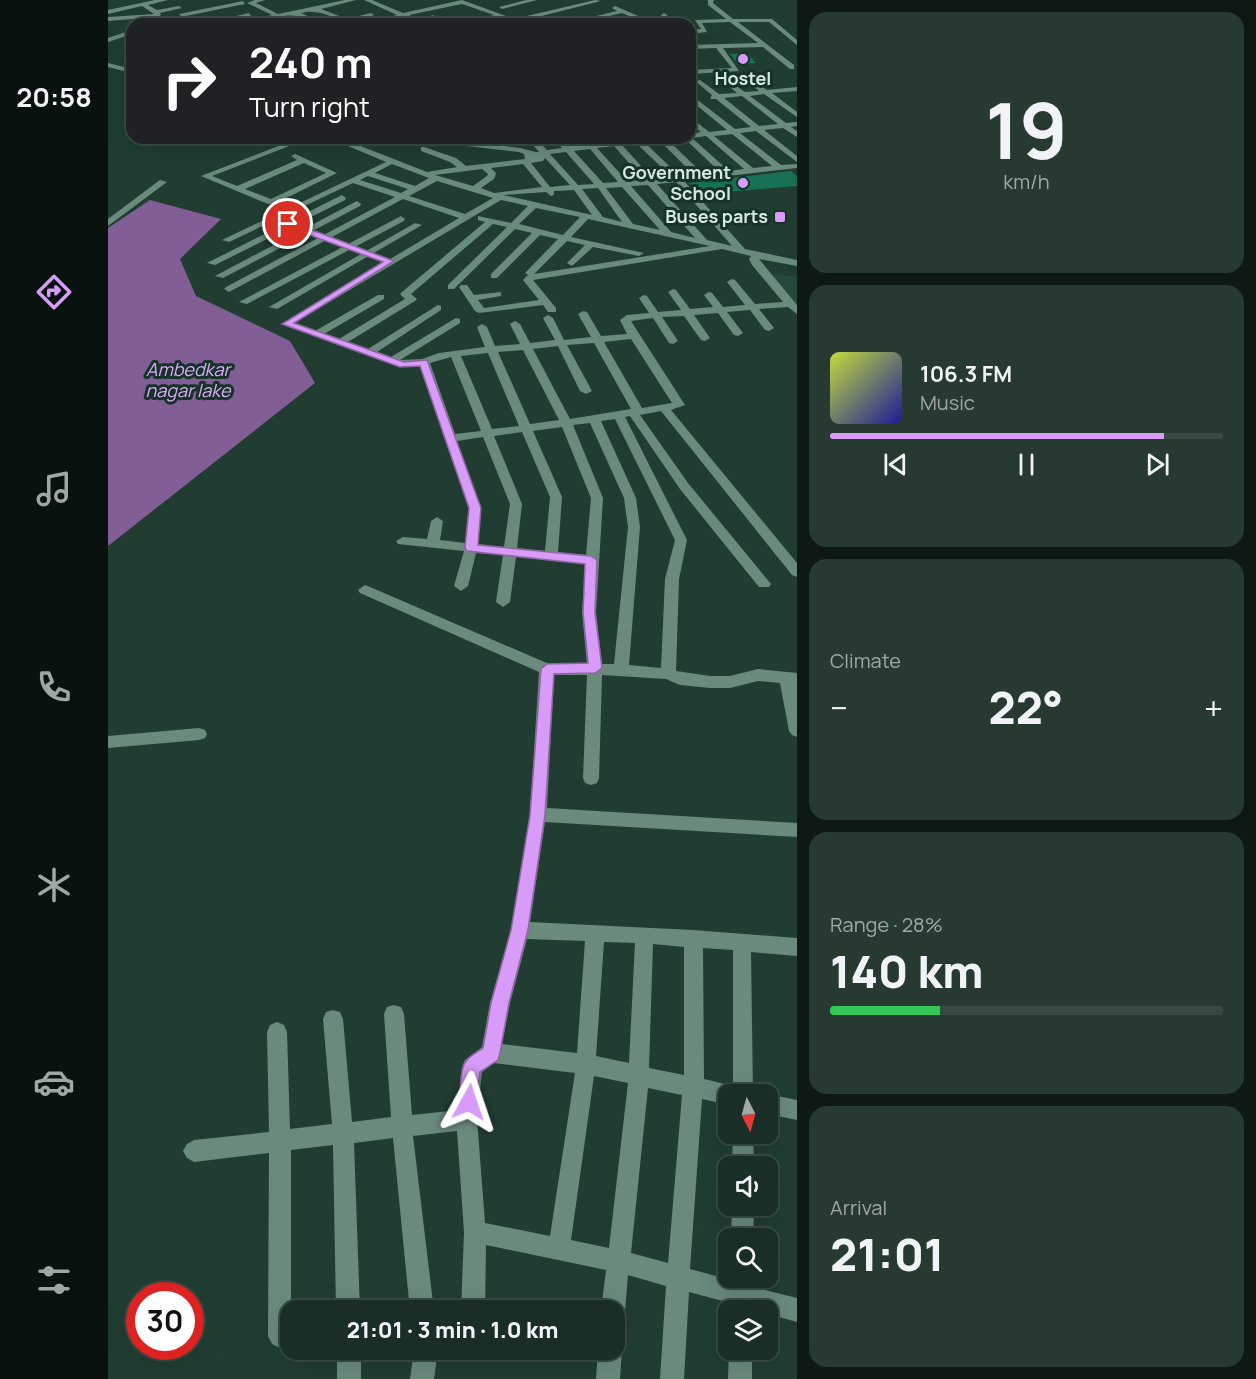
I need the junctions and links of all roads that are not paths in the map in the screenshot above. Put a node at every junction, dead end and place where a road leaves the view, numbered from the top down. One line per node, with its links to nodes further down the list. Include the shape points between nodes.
1 (167, 0): 13 (street); 25 (street, via 179,8)
2 (367, 0): 9 (street)
3 (436, 0): 10 (street)
4 (711, 0): 67 (street, via 715,10)
5 (393, 1): 9 (street); 10 (street)
6 (460, 1): 16 (street); 17 (street)
7 (252, 2): 22 (street); 26 (street, via 212,6); 36 (street)
8 (355, 3): 15 (street)
9 (374, 3): 21 (street)
10 (407, 3): 28 (street)
11 (501, 3): 12 (street); 17 (street); 29 (street)
12 (534, 3): 29 (street)
13 (143, 4): 24 (street); 25 (street)
14 (601, 4): 23 (street); 61 (street)
15 (330, 5): 18 (street); 19 (street)
16 (448, 5): 28 (street); 40 (street, via 460,10)
17 (474, 6): 39 (street)
18 (314, 8): 27 (street); 50 (street)
19 (340, 9)
20 (366, 10): 32 (street)
21 (392, 10): 32 (street); 34 (street)
22 (267, 11): 37 (street); 46 (street)
23 (624, 11): 62 (street); 63 (street)
24 (108, 12)
25 (156, 12): 42 (street, via 158,15)
26 (198, 12): 33 (street); 36 (street)
27 (295, 12): 37 (street); 49 (street)
28 (419, 12): 34 (street)
29 (515, 12): 60 (street)
30 (350, 13): 51 (street)
31 (468, 13): 57 (street)
32 (375, 14): 52 (street)
33 (181, 15): 43 (street); 44 (street)
34 (402, 15): 53 (street); 54 (street)
35 (664, 15): 64 (street)
36 (207, 16): 45 (street)
37 (278, 16): 47 (street); 48 (street)
38 (453, 16): 56 (street)
39 (500, 16): 58 (street); 59 (street)
40 (432, 17): 55 (street)
41 (126, 18): 66 (street)
42 (131, 18)
43 (167, 18)
44 (185, 18)
45 (211, 18)
46 (240, 18)
47 (268, 18)
48 (282, 18)
49 (308, 18)
50 (339, 18)
51 (357, 18)
52 (367, 18)
53 (382, 18)
54 (410, 18)
55 (426, 18)
56 (458, 18)
57 (481, 18)
58 (489, 18)
59 (506, 18)
60 (526, 18)
61 (539, 18)
62 (593, 18)
63 (633, 18)
64 (665, 18)
65 (108, 19): 66 (street)
66 (121, 19): 68 (street)
67 (728, 20): 69 (street, via 697,21 705,31); 72 (street, via 772,20); 73 (street); 74 (street)
68 (108, 26)
69 (696, 32)
70 (126, 34): 71 (street)
71 (109, 39)
72 (797, 43)
73 (754, 45): 74 (street); 75 (street); 82 (street)
74 (762, 45): 77 (street)
75 (718, 46): 76 (street); 81 (street, via 737,70)
76 (696, 47)
77 (775, 53): 78 (street); 82 (street)
78 (786, 53)
79 (108, 65): 80 (street)
80 (126, 70)
81 (696, 70)
82 (795, 70)
83 (749, 80): 88 (street)
84 (698, 81): 91 (street)
85 (726, 81): 89 (street)
86 (797, 89): 87 (street)
87 (788, 90): 88 (street); 90 (street)
88 (764, 92): 89 (street); 94 (street)
89 (742, 94): 91 (street); 97 (street)
90 (797, 96)
91 (718, 97): 92 (street); 98 (street)
92 (696, 98)
93 (696, 102): 99 (street)
94 (797, 115)
95 (696, 124): 100 (street)
96 (797, 124): 97 (street)
97 (785, 126): 98 (street); 101 (street)
98 (759, 128): 99 (street); 122 (street)
99 (732, 131): 100 (street); 127 (street)
100 (707, 134): 102 (street); 131 (street)
101 (797, 135)
102 (696, 136)
103 (289, 144): 114 (street)
104 (348, 144): 123 (street)
105 (465, 144): 115 (street)
106 (535, 144): 119 (street)
107 (563, 144): 117 (street)
108 (601, 144): 113 (street)
109 (617, 144): 142 (street)
110 (642, 144): 138 (street)
111 (668, 144): 136 (street)
112 (696, 144): 135 (street)
113 (592, 146): 117 (street); 143 (street)
114 (278, 148): 121 (street); 148 (street, via 205,176)
115 (494, 148): 120 (street, via 520,150); 124 (street)
116 (424, 149): 128 (street)
117 (567, 149): 119 (street); 145 (street)
118 (443, 150): 124 (street)
119 (542, 154): 120 (street); 146 (street)
120 (528, 158): 125 (street); 147 (street)
121 (304, 160): 148 (street); 148 (street, via 333,173 271,202)
122 (797, 160)
123 (391, 162): 132 (street); 133 (street)
124 (486, 164): 125 (street); 128 (street); 144 (street, via 476,175); 150 (street, via 491,177)
125 (504, 165): 134 (street)
126 (439, 166): 130 (street)
127 (779, 168): 129 (street); 131 (street)
128 (465, 169): 130 (street)
129 (794, 169)
130 (449, 171): 133 (street)
131 (751, 171): 135 (street)
132 (368, 173): 139 (street); 149 (street)
133 (424, 174): 137 (street)
134 (510, 174)
135 (727, 174): 136 (street)
136 (700, 177): 138 (street)
137 (436, 178): 144 (street); 149 (street)
138 (678, 179): 142 (street); 184 (street)
139 (353, 180): 152 (street); 154 (street)
140 (163, 182): 166 (street)
141 (516, 182): 151 (street)
142 (652, 182): 143 (street); 179 (street)
143 (625, 183): 145 (street); 174 (street)
144 (456, 184): 150 (street)
145 (600, 185): 146 (street); 169 (street)
146 (575, 186): 147 (street); 164 (street)
147 (547, 188): 151 (street); 159 (street)
148 (237, 189)
149 (415, 189): 154 (street)
150 (473, 190): 153 (street)
151 (522, 190): 153 (street)
152 (327, 193): 155 (street); 162 (street)
153 (496, 196): 157 (street); 161 (street)
154 (401, 197): 158 (street); 161 (street)
155 (342, 198): 156 (street); 167 (street)
156 (357, 204): 158 (street); 171 (street)
157 (534, 205): 159 (street); 170 (street)
158 (378, 210): 163 (street); 176 (street)
159 (565, 212): 160 (street)
160 (586, 216): 164 (street); 177 (street)
161 (470, 217): 165 (street); 172 (street)
162 (272, 218): 167 (street); 178 (street)
163 (401, 219): 168 (street); 181 (street)
164 (600, 219): 169 (street)
165 (491, 221): 170 (street); 175 (street)
166 (108, 223)
167 (288, 224): 171 (street); 191 (street)
168 (418, 225): 172 (street); 185 (street)
169 (630, 226): 174 (street)
170 (513, 227): 173 (street); 186 (street)
171 (308, 231): 176 (street); 195 (street)
172 (445, 231): 175 (street); 189 (street)
173 (538, 232): 177 (street); 186 (street)
174 (668, 234): 179 (street)
175 (475, 235): 186 (street); 227 (street, via 405,294 412,299)
176 (327, 238): 181 (street); 200 (street)
177 (564, 238): 180 (street); 186 (street)
178 (226, 240)
179 (704, 242): 182 (street)
180 (591, 244): 183 (street); 192 (street)
181 (349, 246): 185 (street); 207 (street)
182 (726, 247): 184 (street); 212 (street, via 529,278)
183 (618, 249): 187 (street); 190 (street)
184 (741, 250): 188 (street)
185 (369, 253): 189 (street); 208 (street)
186 (513, 253): 194 (street); 196 (street); 198 (street)
187 (639, 253)
188 (757, 254): 193 (street); 211 (street, via 755,263)
189 (390, 261): 222 (street, via 286,324)
190 (608, 262)
191 (212, 263)
192 (572, 263)
193 (797, 263)
194 (530, 273)
195 (220, 276)
196 (494, 276)
197 (732, 282): 210 (street)
198 (451, 287)
199 (464, 287): 205 (street)
200 (230, 289)
201 (673, 292): 214 (street)
202 (498, 294): 205 (street)
203 (709, 295): 213 (street)
204 (381, 297): 222 (street)
205 (471, 298): 212 (street, via 483,311)
206 (644, 298): 216 (street)
207 (244, 302)
208 (274, 307)
209 (438, 308): 231 (street)
210 (754, 308): 211 (street); 213 (street); 220 (street)
211 (793, 308)
212 (548, 310): 228 (street)
213 (721, 311): 214 (street); 221 (street)
214 (688, 313): 216 (street); 224 (street)
215 (583, 314): 225 (street)
216 (656, 315): 223 (street, via 625,320); 226 (street)
217 (456, 321): 233 (street)
218 (515, 324): 229 (street)
219 (482, 327): 230 (street)
220 (769, 328)
221 (738, 333)
222 (317, 334): 227 (street)
223 (634, 336): 225 (street); 236 (street, via 679,405)
224 (705, 338)
225 (597, 340): 228 (street); 237 (street)
226 (673, 340)
227 (340, 343): 231 (street)
228 (562, 343): 229 (street); 235 (street)
229 (526, 346): 230 (street); 240 (street)
230 (490, 349): 232 (street); 241 (street)
231 (369, 353): 233 (street)
232 (455, 353): 234 (street); 242 (street)
233 (392, 361): 234 (street, via 403,365)
234 (424, 362): 243 (street)
235 (586, 391)
236 (663, 407): 237 (street); 251 (street)
237 (635, 412): 238 (street); 252 (street, via 684,486)
238 (618, 414): 239 (street); 259 (street, via 681,540 672,579)
239 (594, 418): 240 (street); 258 (street, via 630,498 634,527)
240 (566, 423): 241 (street); 250 (street, via 597,498)
241 (527, 428): 242 (street); 249 (street, via 556,497)
242 (489, 433): 243 (street); 248 (street, via 516,504)
243 (450, 438): 247 (street, via 475,508)
244 (436, 521): 246 (street)
245 (404, 541): 246 (street)
246 (433, 544): 247 (street)
247 (471, 548): 248 (street); 253 (street)
248 (511, 552): 249 (street); 255 (street)
249 (551, 556): 250 (street)
250 (591, 560): 256 (street, via 589,612)
251 (797, 572)
252 (764, 584)
253 (461, 586)
254 (365, 590): 257 (street)
255 (503, 602)
256 (595, 668): 257 (street); 258 (street); 264 (street)
257 (547, 669): 265 (street)
258 (621, 670): 259 (street)
259 (668, 674): 260 (street, via 710,682 758,675)
260 (792, 679): 261 (street)
261 (797, 730)
262 (199, 734): 263 (street)
263 (108, 742)
264 (591, 778)
265 (538, 815): 266 (street); 267 (street)
266 (797, 830)
267 (520, 930): 268 (street); 276 (street)
268 (595, 934): 269 (street); 277 (street)
269 (644, 935): 270 (street); 278 (street)
270 (693, 938): 271 (street); 280 (street)
271 (742, 942): 272 (street); 279 (street)
272 (797, 946)
273 (394, 1014): 285 (street)
274 (333, 1019): 286 (street)
275 (277, 1032): 287 (street)
276 (491, 1053): 277 (street); 284 (street, via 472,1067)
277 (586, 1064): 278 (street); 290 (street)
278 (639, 1076): 280 (street); 291 (street)
279 (743, 1084)
280 (693, 1087): 281 (street); 292 (street)
281 (718, 1093)
282 (778, 1106): 283 (street)
283 (797, 1110)
284 (467, 1119): 285 (street); 289 (street)
285 (402, 1126): 286 (street); 296 (street)
286 (343, 1134): 287 (street); 295 (street)
287 (280, 1141): 288 (street); 294 (street)
288 (194, 1151)
289 (475, 1232): 290 (street); 297 (street)
290 (559, 1249): 291 (street)
291 (618, 1261): 292 (street); 298 (street)
292 (677, 1276): 293 (street); 307 (street)
293 (742, 1294): 299 (street)
294 (280, 1300)
295 (348, 1300)
296 (421, 1300)
297 (473, 1300)
298 (614, 1300)
299 (797, 1310)
300 (349, 1360): 304 (street)
301 (425, 1360): 305 (street)
302 (609, 1360): 306 (street)
303 (740, 1360): 308 (street)
304 (349, 1379)
305 (422, 1379)
306 (608, 1379)
307 (672, 1379)
308 (740, 1379)

